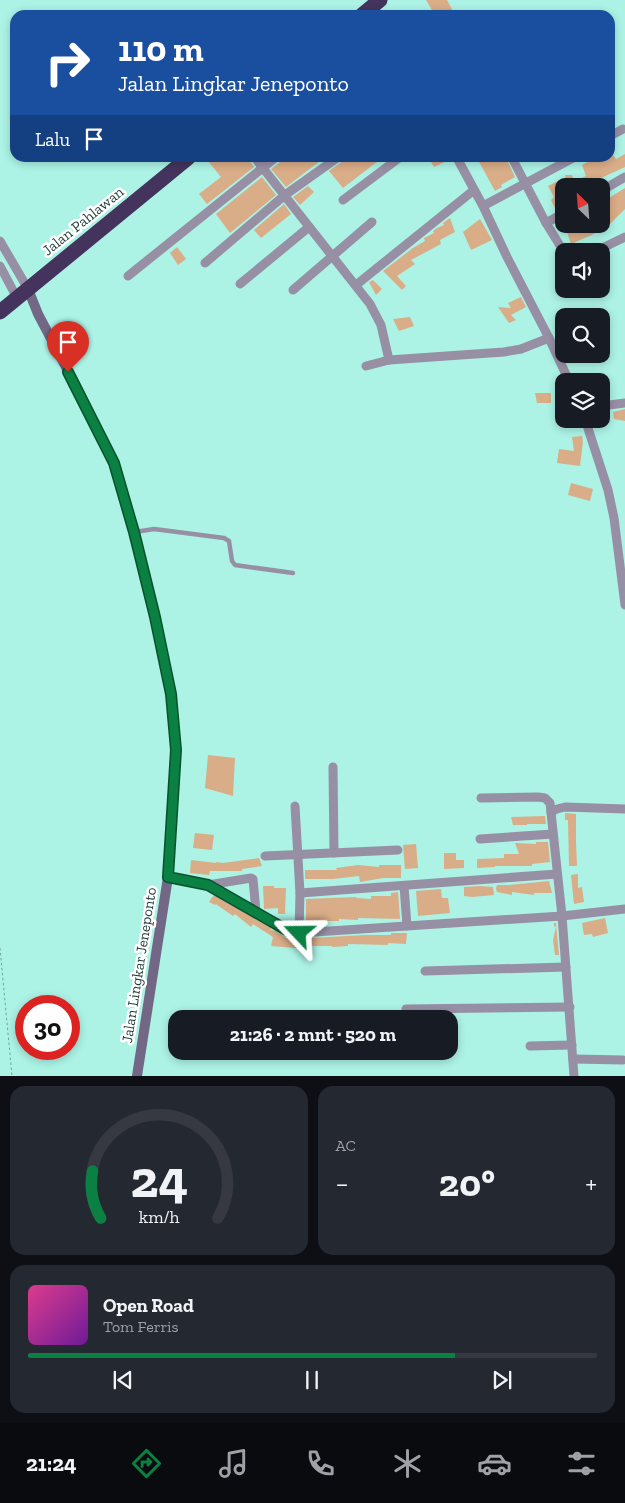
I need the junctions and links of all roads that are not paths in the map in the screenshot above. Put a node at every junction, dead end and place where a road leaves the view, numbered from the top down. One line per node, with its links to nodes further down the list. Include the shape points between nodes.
1 (623, 129): 2 (street)
2 (615, 133)
3 (183, 162): 34 (highway, Jalan Pahlawan)
4 (259, 162): 11 (street)
5 (270, 162): 11 (street)
6 (331, 162): 16 (street)
7 (394, 162): 17 (street)
8 (459, 162): 15 (street)
9 (514, 162): 13 (street)
10 (565, 162): 13 (street)
11 (263, 167): 16 (street); 30 (street)
12 (625, 177): 14 (street)
13 (526, 183): 18 (street); 21 (street)
14 (610, 186)
15 (474, 190): 18 (street); 32 (street)
16 (285, 195): 22 (street); 28 (street)
17 (343, 200)
18 (483, 206): 36 (street)
19 (555, 218): 21 (street)
20 (372, 222): 27 (street)
21 (546, 223): 25 (street)
22 (309, 228): 27 (street); 31 (street)
23 (625, 237): 26 (street)
24 (0, 241): 34 (street)
25 (558, 243)
26 (610, 244)
27 (332, 256): 32 (street); 33 (street)
28 (205, 262)
29 (0, 266): 34 (street)
30 (128, 276)
31 (240, 284)
32 (356, 285): 37 (street, via 381,325)
33 (293, 290)
34 (23, 294): 35 (highway, Jalan Pahlawan); 43 (main road, Jalan Lingkar Jeneponto, via 38,314 114,463)
35 (0, 312)
36 (550, 338): 37 (street, via 504,352); 39 (street)
37 (389, 360): 38 (street)
38 (366, 366)
39 (565, 373)
40 (625, 403): 41 (street)
41 (610, 405)
42 (588, 428): 45 (street, via 608,490)
43 (134, 532): 44 (lane, via 154,529 224,538 229,541 235,565); 59 (main road, Jalan Lingkar Jeneponto, via 171,694 176,750)
44 (292, 573)
45 (624, 582): 46 (street)
46 (625, 605)
47 (333, 767): 55 (street)
48 (481, 798): 51 (street, via 545,798 550,803)
49 (295, 806): 56 (street)
50 (625, 809): 51 (street, via 565,807)
51 (551, 812): 52 (street)
52 (553, 834): 53 (street); 58 (street)
53 (480, 839)
54 (398, 850): 55 (street)
55 (334, 853): 56 (street)
56 (297, 855): 57 (street); 62 (street)
57 (265, 856)
58 (557, 874): 61 (street); 65 (street)
59 (168, 877): 60 (street); 76 (main road, Jalan Lingkar Jeneponto)
60 (208, 885): 64 (street); 64 (street, via 253,879)
61 (404, 886): 62 (street); 66 (street)
62 (300, 893): 67 (street)
63 (625, 909): 65 (street)
64 (256, 912): 67 (street, via 290,932)
65 (562, 916): 66 (street); 68 (street)
66 (407, 926): 67 (street)
67 (299, 933)
68 (566, 967): 69 (street); 70 (street)
69 (425, 971)
70 (570, 1007): 71 (street); 72 (street)
71 (406, 1009)
72 (572, 1045): 73 (street); 74 (street)
73 (530, 1046)
74 (573, 1059): 75 (street); 77 (street)
75 (623, 1060)
76 (137, 1076)
77 (574, 1076)

